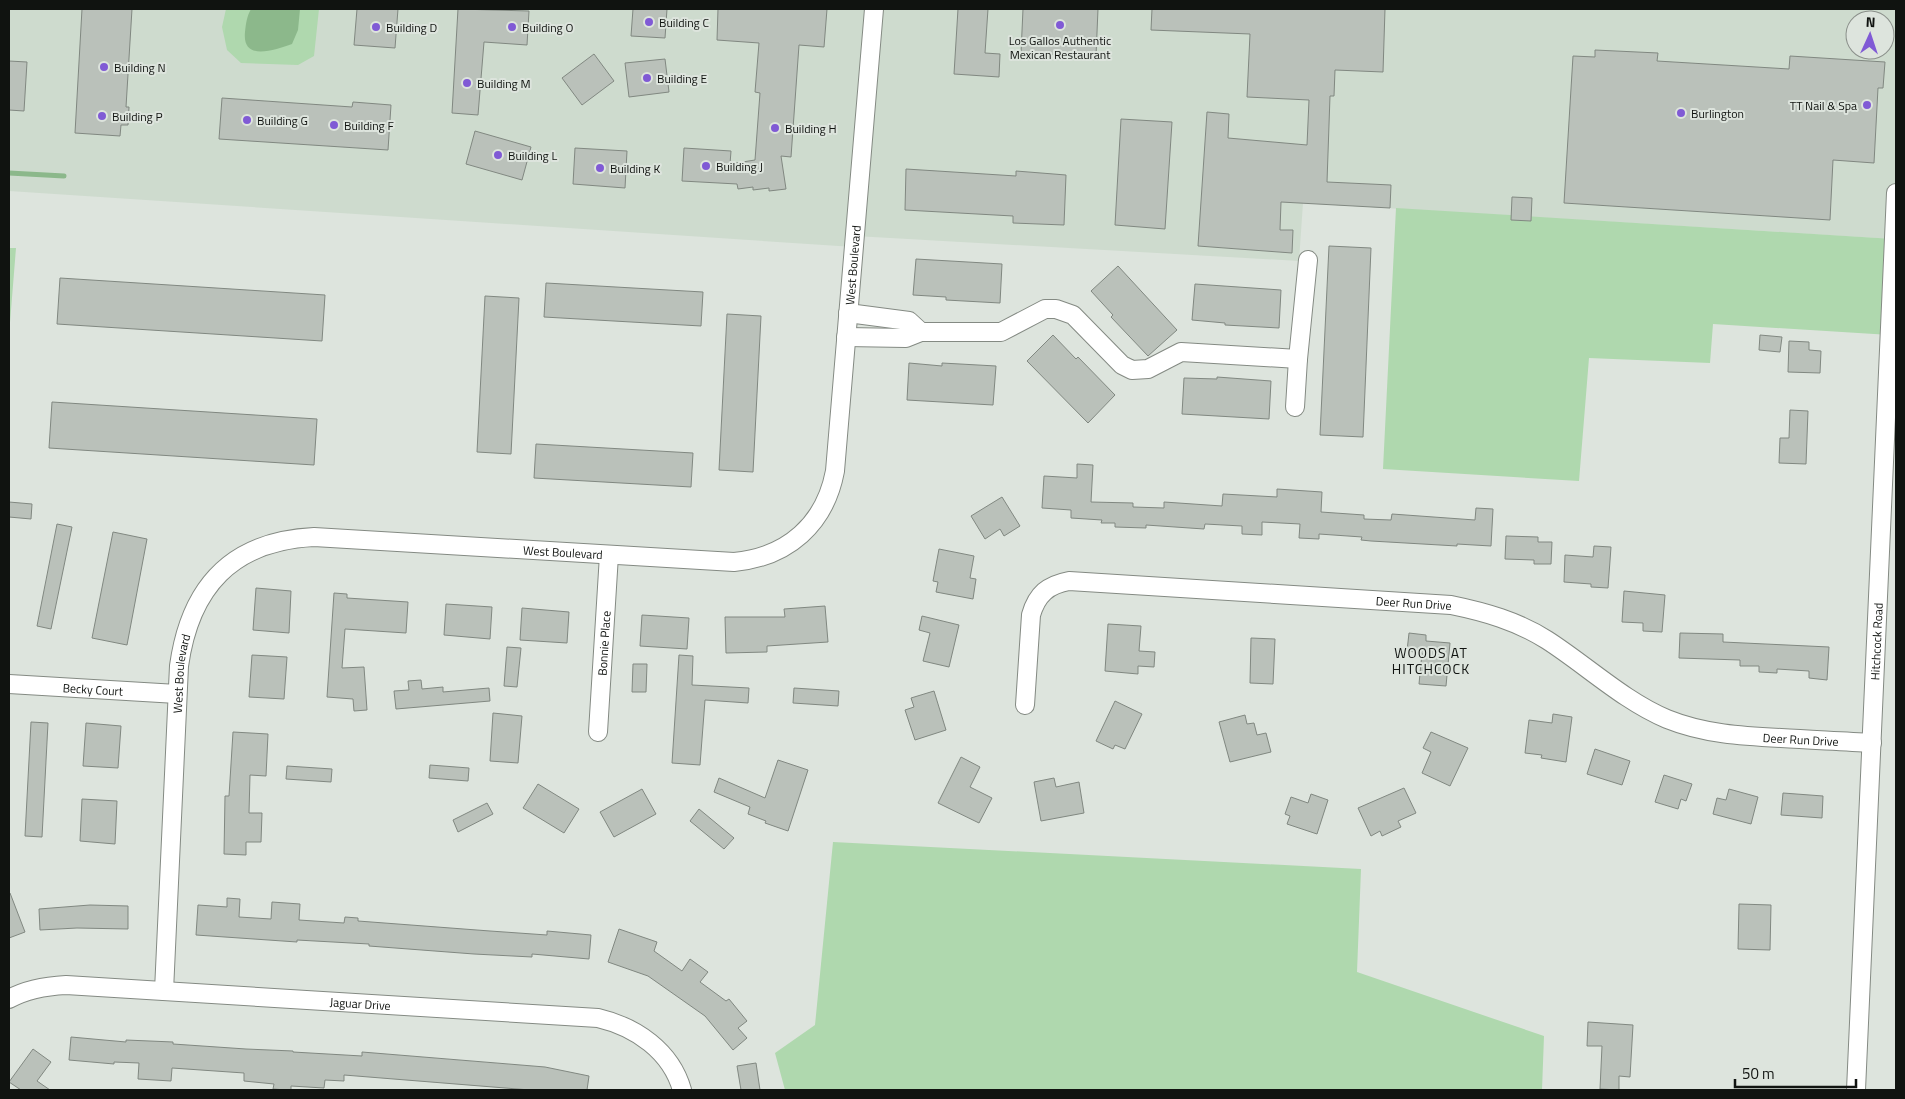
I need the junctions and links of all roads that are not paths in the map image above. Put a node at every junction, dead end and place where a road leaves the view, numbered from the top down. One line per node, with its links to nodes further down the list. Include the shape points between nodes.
1 (874, 9): 5 (street, West Boulevard)
2 (1896, 193): 3 (street, Hitchcock Road)
3 (1895, 249): 15 (street, Hitchcock Road)
4 (1308, 260): 8 (street)
5 (848, 313): 6 (street, via 909,321); 7 (street, West Boulevard)
6 (921, 332): 7 (street, via 906,338); 8 (street, via 1001,332 1045,309 1056,309 1073,315 1122,365 1132,370 1148,369 1181,352)
7 (846, 338): 10 (street, West Boulevard, via 833,482 820,514 803,534 773,554 748,561)
8 (1298, 359): 9 (street)
9 (1295, 408)
10 (609, 555): 12 (street, West Boulevard, via 314,537 271,543 232,563 199,600 182,641); 14 (street, Bonnie Place)
11 (9, 684): 12 (street, Becky Court)
12 (177, 694): 16 (street, West Boulevard)
13 (1025, 705): 15 (street, Deer Run Drive, via 1034,605 1047,588 1068,580 1452,605 1477,610 1526,628 1643,707 1693,728 1736,736)
14 (598, 732)
15 (1872, 743): 19 (street, Hitchcock Road)
16 (164, 990): 17 (street, Jaguar Drive, via 46,986); 18 (street, Jaguar Drive, via 598,1018 616,1022 660,1051 672,1067)
17 (9, 999)
18 (682, 1090)
19 (1856, 1090)

